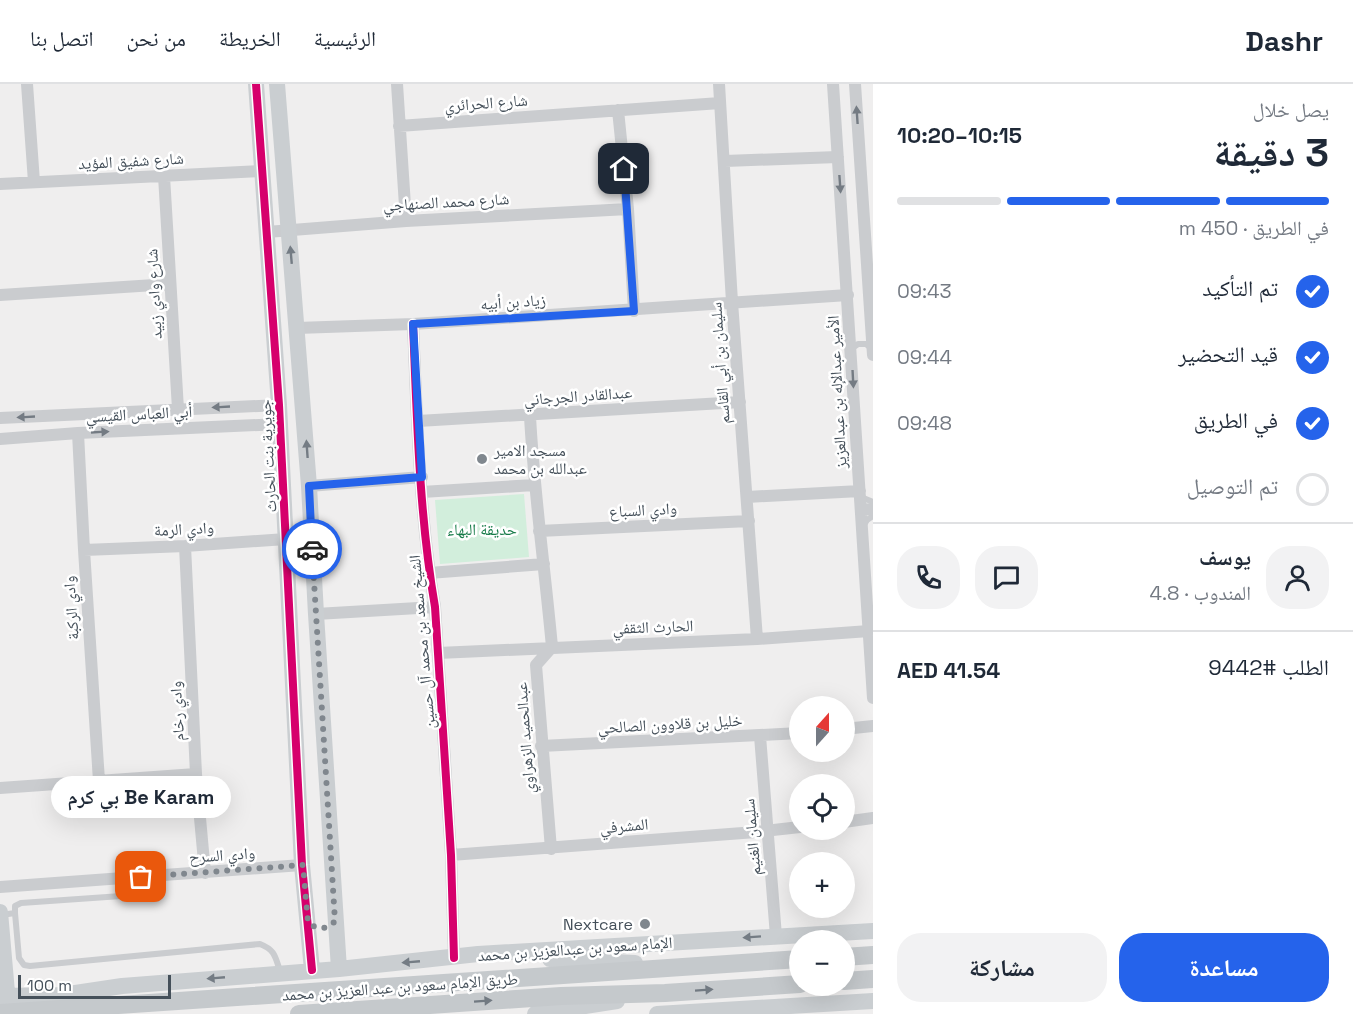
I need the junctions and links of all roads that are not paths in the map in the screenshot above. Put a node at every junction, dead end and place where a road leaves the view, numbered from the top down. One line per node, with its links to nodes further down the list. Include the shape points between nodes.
1 (27, 84): 15 (street)
2 (256, 84): 13 (street, جويرية بنت الحارث)
3 (277, 84): 19 (street)
4 (397, 84): 10 (street)
5 (719, 84): 8 (street, سليمان بن أبي القاسم)
6 (833, 84): 11 (street, الأمير عبدالإله بن عبدالعزيز)
7 (855, 84): 31 (street, one-way to 7)
8 (720, 103): 9 (street, شارع الحرائري); 12 (street, سليمان بن أبي القاسم)
9 (618, 110): 10 (street, شارع الحرائري); 17 (street)
10 (399, 126): 18 (street)
11 (838, 157): 12 (street); 25 (street, الأمير عبدالإله بن عبدالعزيز, one-way to 25)
12 (725, 161): 26 (street, سليمان بن أبي القاسم)
13 (262, 171): 14 (street, شارع شفيق المؤيد); 20 (street, جويرية بنت الحارث)
14 (164, 176): 15 (street, شارع شفيق المؤيد); 23 (street, شارع وادي زبيد)
15 (34, 182): 16 (street, شارع شفيق المؤيد)
16 (0, 184)
17 (628, 209): 18 (street, شارع محمد الصنهاجي); 27 (street)
18 (406, 221): 19 (street, شارع محمد الصنهاجي)
19 (289, 230): 20 (street, شارع محمد الصنهاجي); 29 (street, one-way to 19)
20 (267, 232): 36 (street, جويرية بنت الحارث)
21 (873, 252): 22 (street)
22 (873, 260)
23 (170, 284): 24 (street); 38 (street, شارع وادي زبيد)
24 (0, 295)
25 (848, 295): 26 (street, زياد بن أبيه); 30 (street, الأمير عبدالإله بن عبدالعزيز)
26 (732, 302): 27 (street, زياد بن أبيه); 35 (street, سليمان بن أبي القاسم)
27 (634, 311): 28 (street, زياد بن أبيه)
28 (413, 324): 29 (street, زياد بن أبيه); 41 (street, الشيخ سعد بن محمد آل حسين)
29 (297, 328): 48 (street, one-way to 29)
30 (850, 334): 31 (lane, via 864,340); 32 (street, الأمير عبدالإله بن عبدالعزيز)
31 (872, 335): 33 (street)
32 (851, 349): 33 (lane, via 866,344); 50 (street, الأمير عبدالإله بن عبدالعزيز, one-way to 50)
33 (873, 349): 34 (street)
34 (873, 355)
35 (740, 402): 39 (street, عبدالقادر الجرجاني); 51 (street, سليمان بن أبي القاسم)
36 (279, 405): 37 (street, أبي العباس القيسي); 42 (street, جويرية بنت الحارث)
37 (249, 406): 38 (street, أبي العباس القيسي, one-way to 38); 43 (street, via 257,408 262,416)
38 (178, 409): 40 (street, أبي العباس القيسي, one-way to 40)
39 (530, 416): 41 (street, عبدالقادر الجرجاني); 47 (street)
40 (0, 418)
41 (418, 421): 46 (street, الشيخ سعد بن محمد آل حسين)
42 (280, 424): 43 (street, أبي العباس القيسي); 58 (street, جويرية بنت الحارث)
43 (251, 426): 44 (street, أبي العباس القيسي, one-way to 43)
44 (78, 433): 45 (street, أبي العباس القيسي); 60 (street, وادي الركبة)
45 (1, 439)
46 (422, 477): 48 (street); 49 (street, الشيخ سعد بن محمد آل حسين)
47 (534, 485): 49 (street); 57 (street)
48 (309, 486): 64 (street)
49 (422, 492): 62 (street, الشيخ سعد بن محمد آل حسين)
50 (860, 494): 51 (street); 52 (lane, via 865,501); 53 (street, الأمير عبدالإله بن عبدالعزيز)
51 (747, 497): 55 (street, سليمان بن أبي القاسم)
52 (873, 502)
53 (867, 509): 56 (street, الأمير عبدالإله بن عبدالعزيز)
54 (873, 516): 56 (lane)
55 (749, 521): 57 (street, وادي السباع); 69 (street, سليمان بن أبي القاسم)
56 (862, 527): 68 (street, الأمير عبدالإله بن عبدالعزيز)
57 (539, 531): 61 (street)
58 (286, 539): 59 (street, وادي الرمة); 63 (street, جويرية بنت الحارث)
59 (185, 546): 60 (street, وادي الرمة); 78 (street, وادي رخام)
60 (84, 550): 79 (street, وادي الركبة)
61 (544, 564): 62 (street); 70 (street)
62 (429, 573): 65 (street, الشيخ سعد بن محمد آل حسين)
63 (288, 595): 64 (street, via 298,605 307,604); 67 (street, جويرية بنت الحارث)
64 (315, 595): 66 (street)
65 (435, 607): 66 (street); 71 (street, الشيخ سعد بن محمد آل حسين)
66 (316, 617): 67 (street, via 302,610 294,613); 92 (street)
67 (290, 623): 87 (street, جويرية بنت الحارث)
68 (869, 631): 69 (street, الحارث الثقفي); 72 (street, الأمير عبدالإله بن عبدالعزيز)
69 (757, 639): 70 (street, الحارث الثقفي)
70 (552, 647): 71 (street, الحارث الثقفي); 77 (street, عبدالحميد الزهراوي, via 536,665)
71 (438, 653): 86 (street, الشيخ سعد بن محمد آل حسين)
72 (873, 698)
73 (873, 726): 74 (street)
74 (855, 728)
75 (789, 734): 76 (street, خليل بن قلاوون الصالحي)
76 (760, 736): 77 (street, خليل بن قلاوون الصالحي); 84 (street, سليمان الغنيم)
77 (541, 746): 85 (street, عبدالحميد الزهراوي)
78 (196, 774): 79 (street); 88 (street, وادي رخام)
79 (99, 781): 80 (street)
80 (0, 788)
81 (873, 818): 82 (street)
82 (855, 820)
83 (789, 828): 84 (street, المشرفي)
84 (769, 831): 85 (street, المشرفي); 95 (street, سليمان الغنيم)
85 (550, 849): 86 (street, المشرفي)
86 (451, 855): 99 (street, الشيخ سعد بن محمد آل حسين)
87 (303, 865): 88 (street, وادي السرح); 93 (street, جويرية بنت الحارث)
88 (205, 873): 89 (street, وادي السرح)
89 (0, 887)
90 (150, 894): 91 (lane, via 21,903)
91 (5, 913): 100 (street); 105 (lane, via 24,965 260,944 275,954)
92 (335, 921): 93 (street, via 322,928); 103 (street)
93 (308, 922): 104 (street, جويرية بنت الحارث)
94 (873, 931): 95 (street, الإمام سعود بن عبدالعزيز بن محمد)
95 (776, 936): 96 (street, الإمام سعود بن عبدالعزيز بن محمد, one-way to 96)
96 (478, 954): 99 (street, الإمام سعود بن عبدالعزيز بن محمد); 102 (street, via 619,963)
97 (873, 955): 98 (main road)
98 (855, 956)
99 (454, 958): 103 (street, الإمام سعود بن عبدالعزيز بن محمد, one-way to 103)
100 (5, 960): 106 (street); 112 (street); 113 (street, الإمام سعود بن عبدالعزيز بن محمد, via 19,985 27,990)
101 (789, 960): 102 (main road, طريق الإمام سعود بن عبد العزيز بن محمد)
102 (738, 962): 116 (main road, طريق الإمام سعود بن عبد العزيز بن محمد)
103 (339, 969): 104 (street, الإمام سعود بن عبدالعزيز بن محمد)
104 (312, 970): 105 (street, الإمام سعود بن عبدالعزيز بن محمد)
105 (280, 973): 110 (street, الإمام سعود بن عبدالعزيز بن محمد, one-way to 110)
106 (0, 977)
107 (873, 979): 108 (main road)
108 (855, 980)
109 (789, 985): 111 (main road, طريق الإمام سعود بن عبد العزيز بن محمد, one-way to 109)
110 (122, 986): 113 (street, الإمام سعود بن عبدالعزيز بن محمد); 118 (street, via 105,991 98,1000)
111 (665, 993): 119 (main road, طريق الإمام سعود بن عبد العزيز بن محمد, one-way to 111); 120 (street)
112 (4, 995): 113 (street, الإمام سعود بن عبدالعزيز بن محمد); 117 (street)
113 (62, 995)
114 (873, 1001): 115 (street)
115 (765, 1011): 121 (street)
116 (0, 1013)
117 (9, 1014)
118 (97, 1014)
119 (298, 1014)
120 (535, 1014)
121 (657, 1014)

